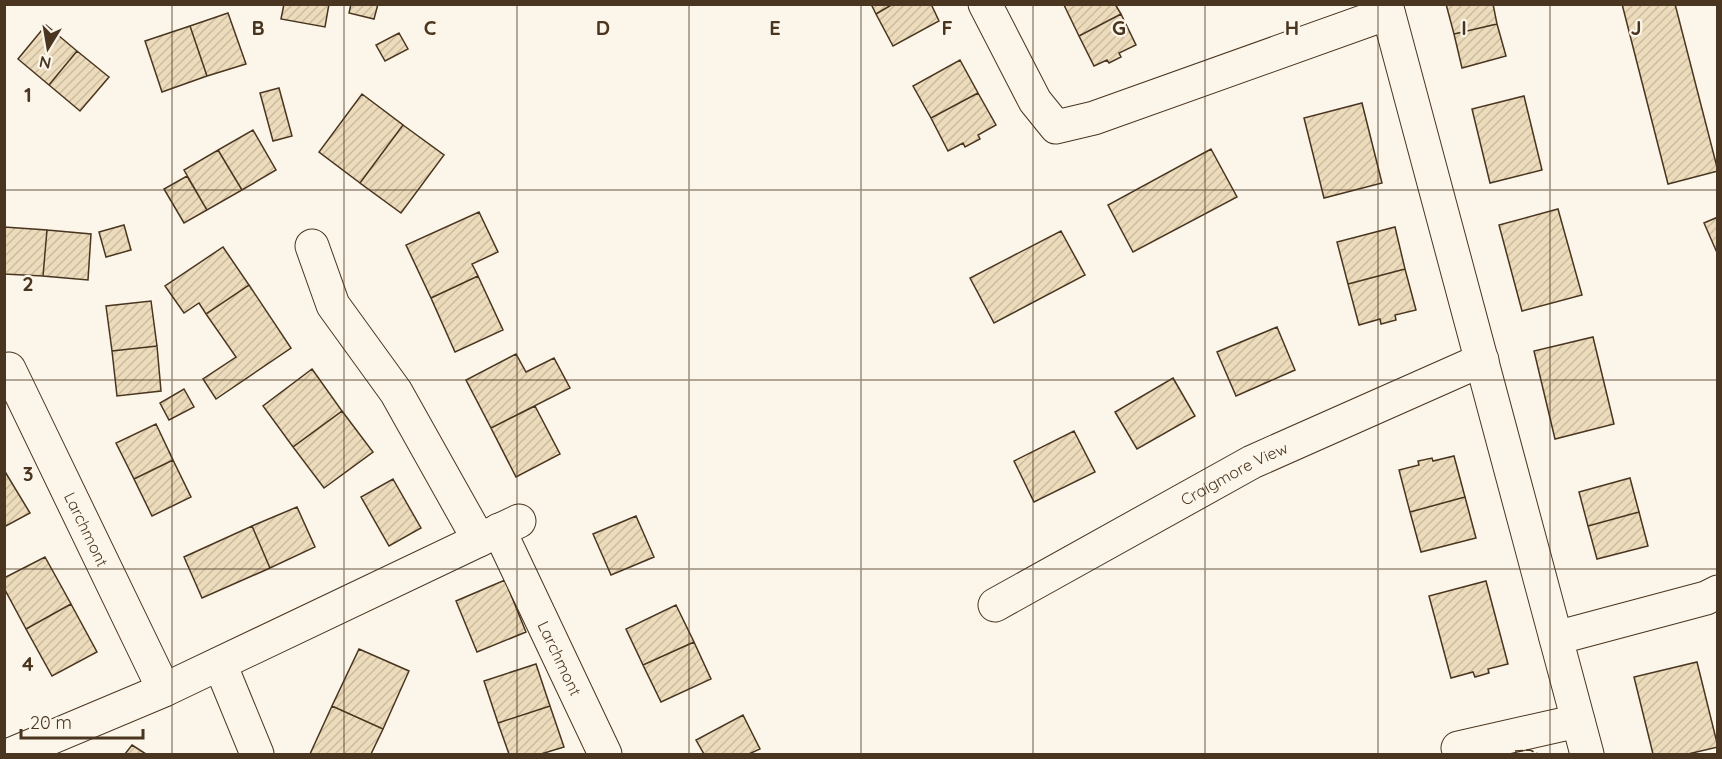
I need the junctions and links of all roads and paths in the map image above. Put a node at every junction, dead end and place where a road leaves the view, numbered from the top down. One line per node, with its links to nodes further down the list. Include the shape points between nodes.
1 (985, 4): 2 (street, via 1035,100 1056,127 1094,118)
2 (1387, 9): 4 (street)
3 (312, 246): 6 (street, Larchmont, via 333,305)
4 (1482, 360): 8 (street, Craigmore View, via 1252,462); 9 (street)
5 (9, 369): 11 (street, Larchmont)
6 (499, 530): 10 (street); 16 (street, Larchmont)
7 (1718, 592): 9 (street)
8 (994, 605)
9 (1556, 638): 12 (street)
10 (220, 664): 11 (street); 15 (street)
11 (164, 690): 14 (street)
12 (1578, 721): 13 (street); 17 (street)
13 (1458, 748)
14 (12, 754)
15 (257, 754)
16 (604, 754)
17 (1587, 754)

